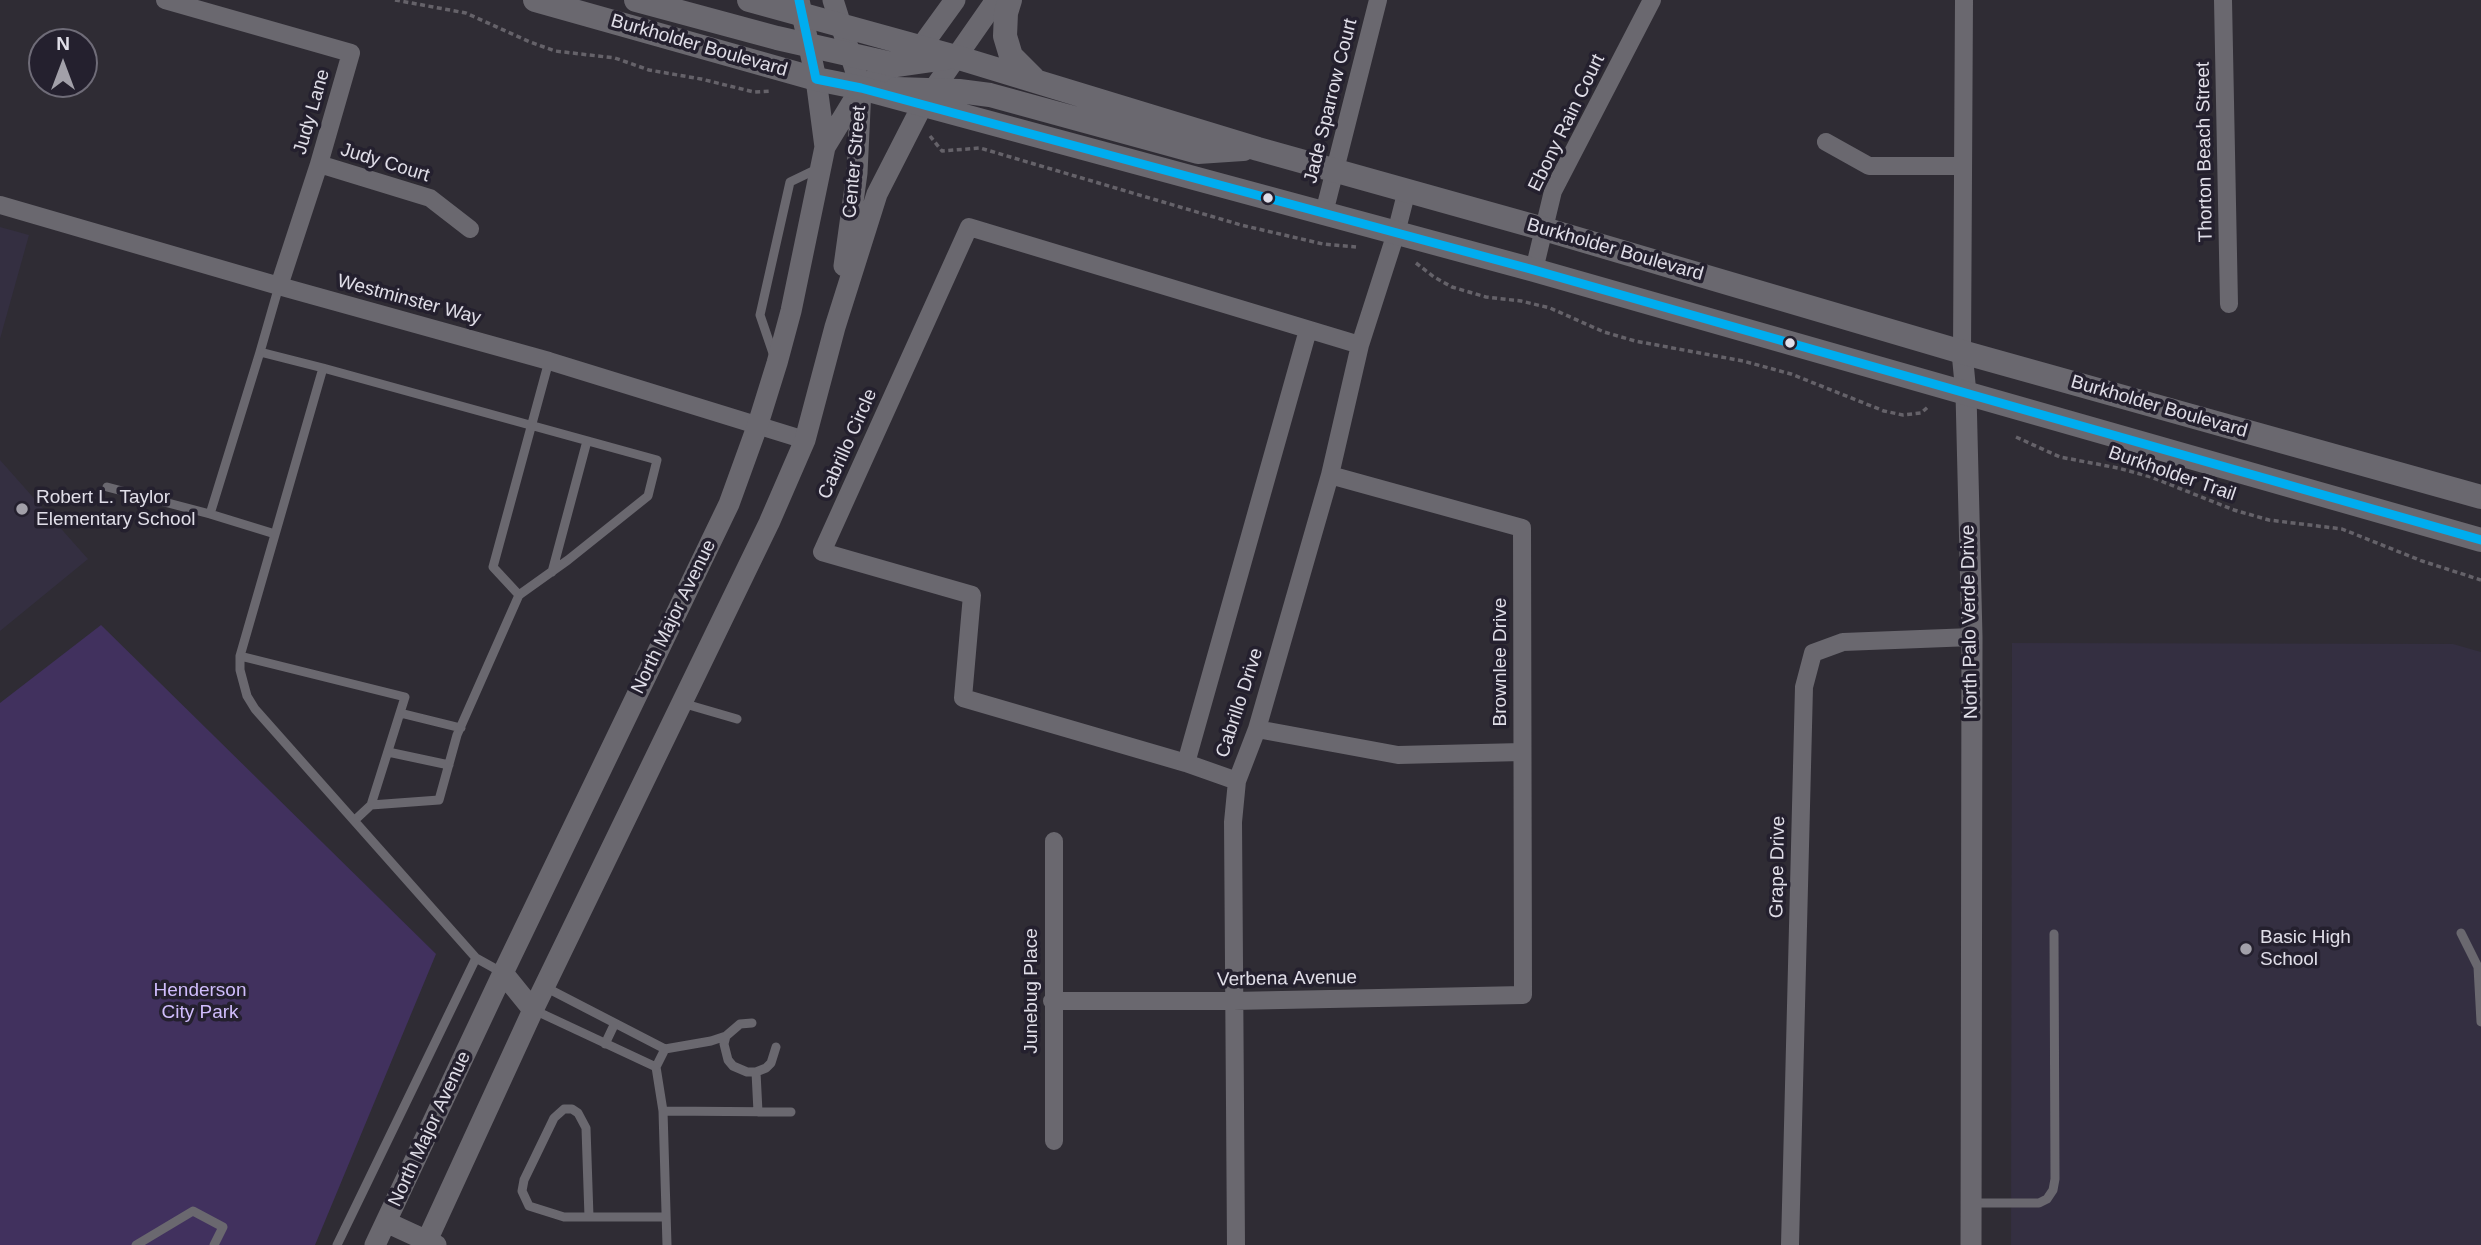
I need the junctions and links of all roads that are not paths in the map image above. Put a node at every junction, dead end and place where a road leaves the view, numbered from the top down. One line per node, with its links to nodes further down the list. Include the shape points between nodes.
1 (164, 0): 27 (street, Judy Lane, via 351,53)
2 (535, 0): 20 (main road, Burkholder Boulevard)
3 (636, 0): 15 (main road)
4 (749, 0): 13 (main road, Burkholder Boulevard)
5 (832, 0): 14 (street, Center Street)
6 (956, 0): 16 (street, North Major Avenue)
7 (996, 0): 18 (street)
8 (1010, 0): 21 (main road, via 1005,36 1011,56)
9 (1378, 0): 29 (street, Jade Sparrow Court)
10 (1652, 0): 34 (street, Ebony Rain Court, via 1553,191)
11 (1964, 0): 28 (street, North Palo Verde Drive)
12 (2222, 0): 38 (street, Thorton Beach Street)
13 (801, 7): 14 (main road, Burkholder Boulevard); 15 (street, Center Street)
14 (840, 24): 16 (main road, Burkholder Boulevard); 17 (street, Center Street)
15 (808, 44): 17 (main road); 20 (street, Center Street)
16 (921, 47): 18 (main road, Burkholder Boulevard); 19 (street, North Major Avenue)
17 (849, 54): 19 (main road); 22 (street, Center Street)
18 (956, 57): 19 (main road); 21 (main road, Burkholder Boulevard); 23 (street)
19 (896, 65): 22 (street, North Major Avenue)
20 (816, 79): 22 (main road, Burkholder Boulevard); 26 (street, Center Street)
21 (1036, 81): 25 (main road, Burkholder Boulevard)
22 (861, 88): 23 (main road, Burkholder Boulevard); 26 (street, North Major Avenue); 39 (street, Center Street, via 857,173)
23 (927, 99): 25 (main road, via 990,95 1198,152); 32 (main road, Burkholder Boulevard); 39 (street, via 877,194)
24 (1826, 142): 28 (street, via 1869,166)
25 (1258, 149): 29 (main road, Burkholder Boulevard)
26 (824, 157): 45 (street, North Major Avenue); 45 (lane, via 790,182 760,315)
27 (319, 164): 33 (street, Judy Court, via 430,198); 37 (street, Judy Lane)
28 (1963, 166): 43 (street, North Palo Verde Drive)
29 (1336, 170): 30 (main road, Burkholder Boulevard); 32 (street, Jade Sparrow Court)
30 (1407, 190): 34 (main road, Burkholder Boulevard); 35 (street, Cabrillo Drive)
31 (0, 205): 37 (street, Westminster Way)
32 (1324, 213): 35 (main road, Burkholder Boulevard)
33 (470, 229)
34 (1544, 229): 36 (street, Ebony Rain Court); 43 (main road, Burkholder Boulevard)
35 (1396, 233): 36 (main road, Burkholder Boulevard); 41 (street, Cabrillo Drive)
36 (1534, 270): 47 (main road, Burkholder Boulevard)
37 (279, 286): 42 (lane); 44 (street, Westminster Way)
38 (2229, 304)
39 (835, 327): 50 (street)
40 (1308, 330): 41 (street, Cabrillo Circle); 69 (street); 69 (street, Cabrillo Circle, via 970,228 822,552 972,595 963,698)
41 (1360, 345): 52 (street, Cabrillo Drive)
42 (260, 352): 46 (lane); 55 (lane)
43 (1962, 352): 47 (street, North Palo Verde Drive); 54 (main road, Burkholder Boulevard)
44 (549, 361): 48 (street, Westminster Way); 49 (lane)
45 (776, 363): 48 (street, North Major Avenue)
46 (323, 369): 49 (lane); 56 (lane)
47 (1966, 394): 57 (main road, Burkholder Boulevard); 60 (street, North Palo Verde Drive)
48 (758, 424): 50 (street, Westminster Way); 78 (street, North Major Avenue, via 729,505)
49 (532, 426): 51 (lane); 59 (lane, via 493,567)
50 (805, 440): 62 (street)
51 (587, 441): 58 (lane); 58 (lane, via 657,460 648,496)
52 (1330, 475): 66 (street, Cabrillo Drive); 68 (street, Brownlee Drive, via 1522,528)
53 (107, 487): 55 (lane)
54 (2481, 497)
55 (210, 514): 56 (lane)
56 (275, 534): 61 (lane)
57 (2481, 540)
58 (552, 572): 59 (lane)
59 (519, 595): 65 (lane)
60 (1972, 637): 97 (street, North Palo Verde Drive); 108 (street, Grape Drive, via 1843,642 1813,653 1804,687)
61 (240, 656): 63 (lane, via 405,697); 73 (lane, via 242,683 255,709)
62 (682, 702): 64 (lane); 79 (street)
63 (400, 713): 65 (lane); 67 (lane)
64 (737, 719)
65 (461, 728): 70 (lane)
66 (1257, 729): 68 (street, via 1398,755); 71 (street, Cabrillo Drive)
67 (388, 752): 70 (lane); 72 (lane)
68 (1522, 752): 80 (street, Brownlee Drive)
69 (1186, 763): 71 (street, Cabrillo Circle)
70 (449, 765): 72 (lane, via 439,800)
71 (1237, 781): 82 (street, Cabrillo Drive)
72 (371, 805): 73 (lane)
73 (355, 820): 77 (lane)
74 (1054, 841): 81 (street, Junebug Place)
75 (2461, 933): 84 (lane, via 2479,967)
76 (2054, 934): 97 (lane, via 2053,1190 2039,1203)
77 (476, 958): 78 (lane); 104 (lane)
78 (503, 973): 79 (street); 83 (street); 100 (street, North Major Avenue)
79 (545, 987): 83 (street); 85 (lane)
80 (1523, 995): 82 (street, Verbena Avenue)
81 (1052, 1001): 82 (street, Verbena Avenue); 96 (street, Junebug Place)
82 (1234, 1001): 107 (street, Cabrillo Drive)
83 (533, 1010): 88 (lane); 101 (street)
84 (2481, 1021)
85 (615, 1023): 88 (lane); 90 (lane)
86 (752, 1023): 87 (lane, via 740,1024)
87 (726, 1035): 90 (lane); 92 (lane, via 728,1060 733,1066)
88 (606, 1044): 91 (lane)
89 (776, 1047): 92 (lane, via 771,1063)
90 (665, 1049): 91 (lane)
91 (656, 1067): 93 (lane)
92 (756, 1072): 94 (lane)
93 (663, 1111): 94 (lane); 99 (lane)
94 (758, 1112): 95 (lane)
95 (791, 1112)
96 (1054, 1141)
97 (1971, 1203): 109 (street, North Palo Verde Drive)
98 (589, 1217): 98 (lane, via 564,1217 529,1206 522,1191 554,1118 564,1109 578,1113 586,1128); 99 (lane)
99 (666, 1217): 106 (lane)
100 (386, 1222): 101 (street); 105 (street, North Major Avenue)
101 (429, 1243)
102 (136, 1245): 103 (lane, via 193,1211 223,1227)
103 (214, 1245)
104 (337, 1245)
105 (375, 1245)
106 (667, 1245)
107 (1236, 1245)
108 (1790, 1245)
109 (1971, 1245)

